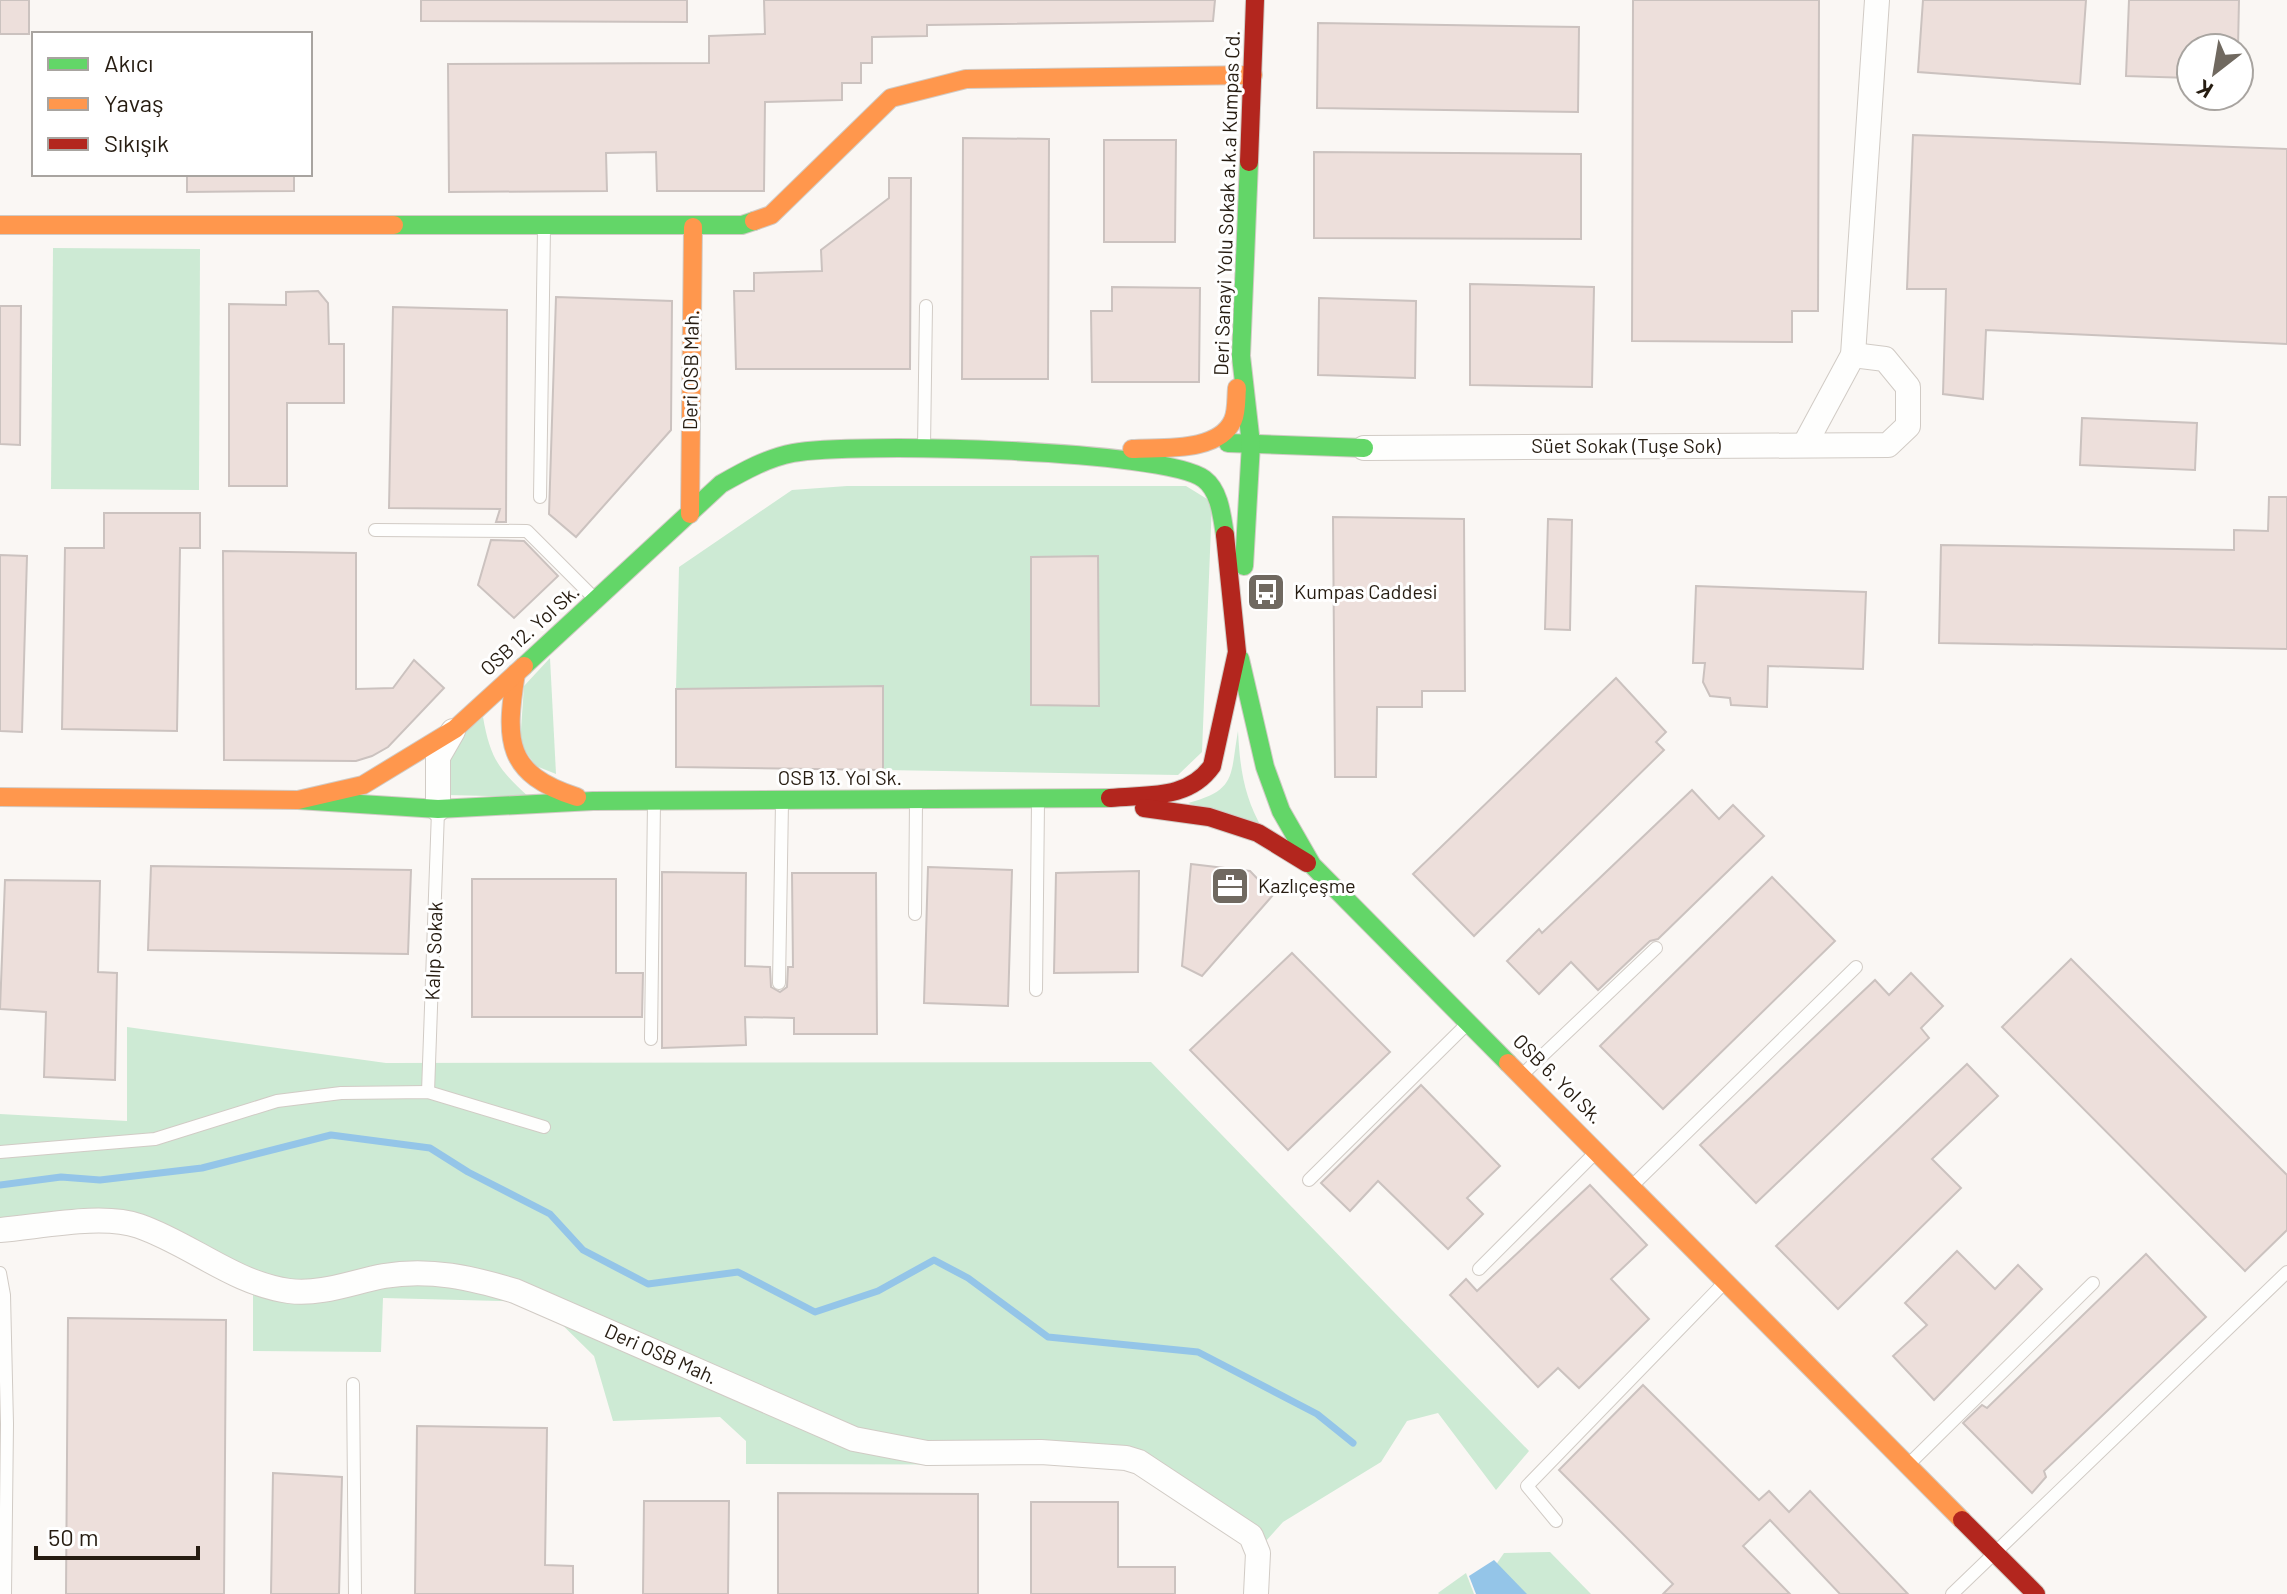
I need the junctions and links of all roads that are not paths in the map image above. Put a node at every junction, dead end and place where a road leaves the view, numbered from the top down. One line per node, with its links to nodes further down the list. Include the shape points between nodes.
1 (1255, 0): 3 (main road, Deri Sanayi Yolu Sokak a.k.a Kumpas Cd.)
2 (1877, 0): 8 (street)
3 (1253, 75): 6 (main road, via 966,79 891,98 771,215 742,225); 9 (main road, Deri Sanayi Yolu Sokak a.k.a Kumpas Cd.)
4 (0, 225): 5 (main road)
5 (544, 226): 6 (main road); 18 (lane)
6 (693, 227): 20 (main road, Deri OSB Mah.)
7 (926, 306): 15 (lane)
8 (1853, 355): 13 (street); 13 (street, Süet Sokak (Tuşe Sok), via 1885,359 1908,387 1908,426 1888,445)
9 (1241, 356): 10 (main road, Deri Sanayi Yolu Sokak a.k.a Kumpas Cd.); 11 (main road, via 1233,422 1223,435)
10 (1247, 411): 12 (main road, Deri Sanayi Yolu Sokak a.k.a Kumpas Cd.); 17 (street)
11 (1204, 442): 12 (main road); 16 (main road)
12 (1251, 444): 17 (main road); 19 (main road, Deri Sanayi Yolu Sokak a.k.a Kumpas Cd.)
13 (1805, 444): 14 (street, Süet Sokak (Tuşe Sok))
14 (1364, 448): 17 (main road)
15 (924, 449): 16 (main road, OSB 12. Yol Sk.); 20 (main road, OSB 12. Yol Sk., via 792,453 752,466 721,484)
16 (1069, 454): 23 (main road, via 1184,469 1213,489 1225,528)
17 (1278, 460): 19 (main road)
18 (540, 497)
19 (1249, 502): 23 (main road, OSB 6. Yol Sk.)
20 (690, 514): 22 (main road, OSB 12. Yol Sk.)
21 (375, 530): 22 (lane, via 527,531)
22 (596, 600): 24 (main road, OSB 12. Yol Sk.)
23 (1238, 648): 30 (main road, via 1218,748 1202,780 1185,791 1161,796); 35 (main road, OSB 6. Yol Sk., via 1265,767 1281,811)
24 (516, 673): 25 (main road, OSB 12. Yol Sk.); 31 (main road, via 508,715 517,764 546,790)
25 (455, 729): 28 (main road, OSB 12. Yol Sk., via 363,785); 34 (street, via 438,757)
26 (0, 797): 28 (main road, OSB 12. Yol Sk.)
27 (916, 799): 29 (main road, OSB 13. Yol Sk.); 33 (main road, OSB 13. Yol Sk.); 36 (lane)
28 (298, 800): 34 (main road)
29 (782, 800): 32 (main road, OSB 13. Yol Sk.); 39 (lane)
30 (1088, 800): 33 (main road, OSB 13. Yol Sk.); 35 (main road, via 1209,817 1258,833)
31 (593, 801): 32 (main road, OSB 13. Yol Sk.); 34 (main road)
32 (654, 801): 42 (lane)
33 (1038, 802): 40 (lane)
34 (438, 809): 44 (lane, Kalıp Sokak)
35 (1312, 865): 41 (main road, OSB 6. Yol Sk.)
36 (915, 914)
37 (1656, 948): 43 (lane)
38 (1856, 967): 49 (lane)
39 (779, 983)
40 (1036, 990)
41 (1469, 1021): 43 (main road, OSB 6. Yol Sk.); 48 (lane)
42 (651, 1039)
43 (1522, 1075): 46 (main road, OSB 6. Yol Sk.)
44 (428, 1092): 45 (lane); 47 (lane, via 307,1096 155,1139)
45 (544, 1127)
46 (1597, 1151): 49 (main road, OSB 6. Yol Sk.); 51 (lane)
47 (0, 1152)
48 (1309, 1180)
49 (1632, 1186): 54 (main road, OSB 6. Yol Sk.)
50 (0, 1230): 62 (street, Deri OSB Mah., via 129,1223 237,1276 291,1291 417,1273 477,1279 854,1439 927,1453 1126,1458 1154,1469 1251,1536 1258,1553)
51 (1479, 1269)
52 (2287, 1272): 59 (lane)
53 (0, 1273): 60 (lane, via 7,1409)
54 (1726, 1281): 57 (main road, OSB 6. Yol Sk.); 58 (lane, via 1527,1486)
55 (2093, 1283): 57 (lane)
56 (353, 1384): 61 (lane)
57 (1908, 1465): 59 (main road, OSB 6. Yol Sk.)
58 (1556, 1521)
59 (1996, 1553): 63 (lane); 64 (main road, OSB 6. Yol Sk.)
60 (5, 1594)
61 (355, 1594)
62 (1256, 1594)
63 (1952, 1594)
64 (2036, 1594)

